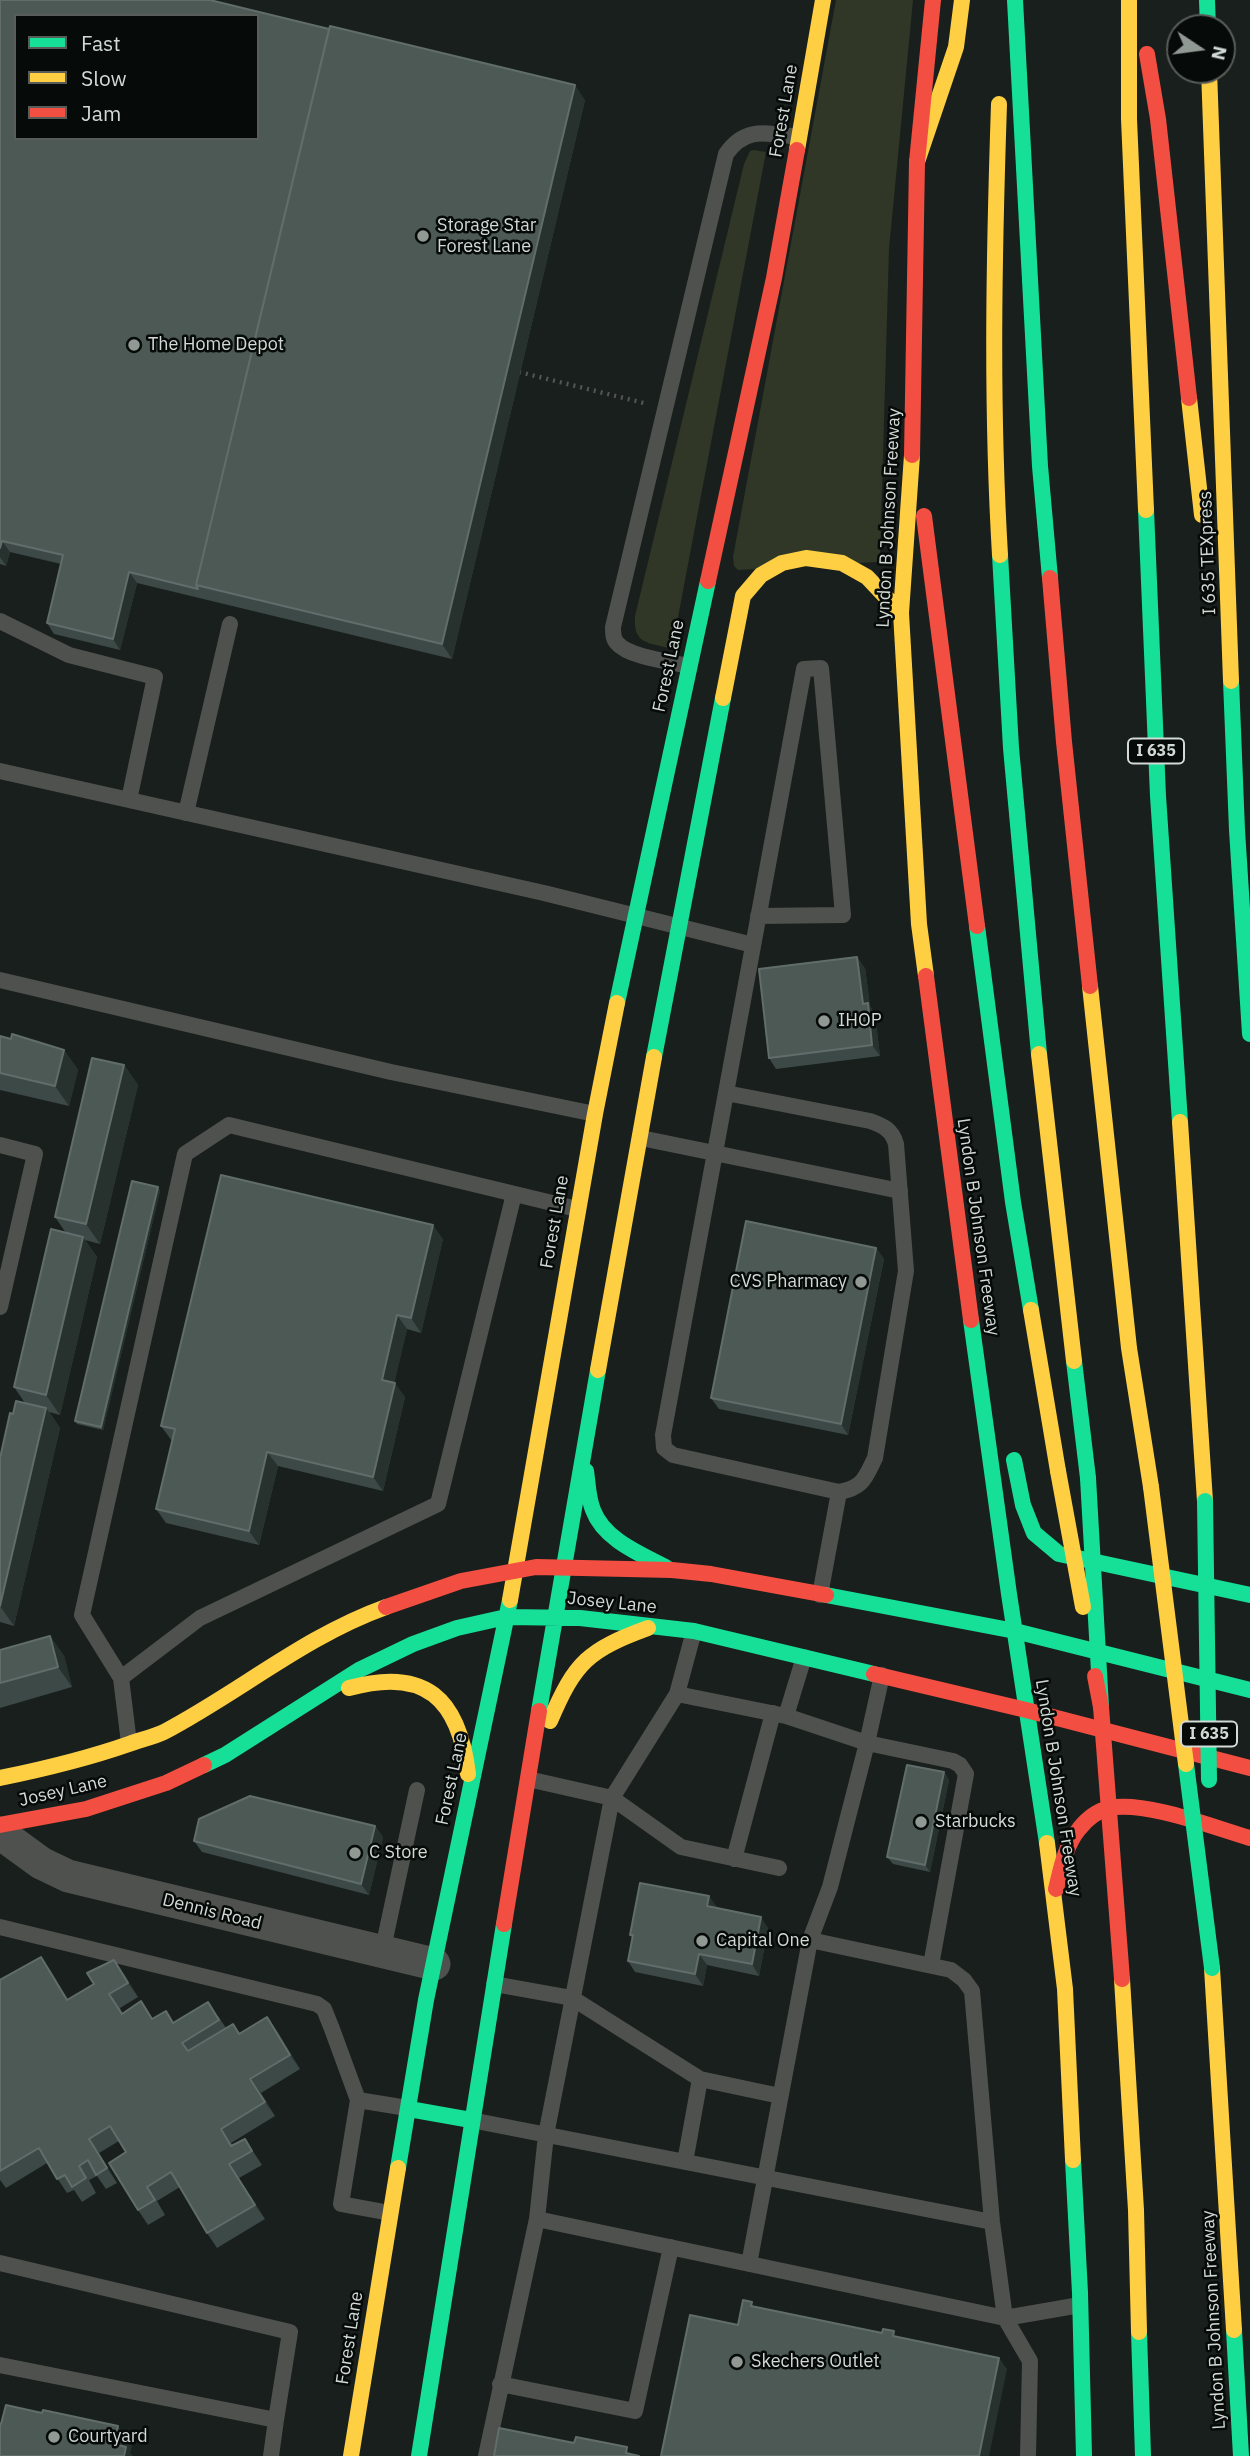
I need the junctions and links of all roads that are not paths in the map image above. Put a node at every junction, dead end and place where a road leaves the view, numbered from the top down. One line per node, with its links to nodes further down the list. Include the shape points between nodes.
1 (823, 0): 8 (main road, Forest Lane)
2 (933, 0): 9 (main road, Lyndon B Johnson Freeway)
3 (962, 0): 9 (main road, via 956,47)
4 (1129, 0): 79 (main road, Lyndon B Johnson Freeway / I 635, bridge, via 1129,119 1158,796 1205,1501)
5 (1137, 0): 11 (main road, via 1158,119)
6 (1015, 2): 57 (main road, bridge, via 999,96 993,282 995,472 1010,735 1034,1012 1088,1478); 79 (main road, bridge, via 1040,466 1064,742 1129,1348)
7 (1210, 84): 20 (main road, I 635 TEXpress)
8 (799, 136): 16 (main road, Forest Lane); 16 (lane, via 752,133 741,137 726,153 613,627 614,640 621,647)
9 (917, 162): 10 (main road, Lyndon B Johnson Freeway)
10 (913, 434): 13 (main road, Lyndon B Johnson Freeway); 57 (main road, bridge, via 1012,1189)
11 (1204, 529)
12 (1212, 597): 20 (main road)
13 (901, 613): 16 (main road, via 854,568 830,559 783,561 761,575 743,596); 36 (main road, Lyndon B Johnson Freeway, via 919,925)
14 (0, 621): 18 (lane, via 69,655 155,677)
15 (230, 624): 19 (lane)
16 (707, 671): 21 (main road, Forest Lane); 23 (main road, Forest Lane)
17 (0, 771): 18 (lane)
18 (129, 800): 19 (lane)
19 (186, 813): 21 (lane)
20 (1237, 830): 26 (main road, I 635 TEXpress)
21 (634, 916): 23 (lane); 28 (main road, Forest Lane)
22 (758, 916): 22 (lane, via 843,915 821,668 804,669); 24 (lane)
23 (677, 927): 24 (lane); 29 (main road, Forest Lane)
24 (753, 944): 27 (lane)
25 (0, 980): 28 (lane, via 391,1072)
26 (1250, 1034)
27 (726, 1093): 31 (lane); 32 (lane, via 883,1126 896,1144)
28 (595, 1114): 34 (main road, Forest Lane)
29 (641, 1138): 31 (lane); 39 (main road, Forest Lane)
30 (0, 1146): 35 (lane, via 35,1154)
31 (715, 1153): 32 (lane); 40 (lane, via 664,1448 673,1454)
32 (900, 1191): 40 (lane, via 906,1271 876,1458 863,1482)
33 (514, 1194): 34 (lane); 53 (lane, via 439,1504 200,1619); 53 (lane, via 229,1125 185,1154 82,1615)
34 (577, 1209): 42 (main road, Forest Lane)
35 (0, 1307)
36 (980, 1382): 37 (main road); 50 (main road, Lyndon B Johnson Freeway)
37 (1001, 1418)
38 (1011, 1442): 45 (main road, via 1023,1505 1034,1533 1059,1554)
39 (583, 1459): 41 (main road, Forest Lane); 43 (main road, via 599,1522 629,1547)
40 (839, 1492): 44 (lane)
41 (563, 1567): 42 (main road, Josey Lane); 43 (main road, Josey Lane); 46 (main road, Forest Lane)
42 (516, 1570): 47 (main road, Forest Lane); 61 (main road, Josey Lane, via 461,1581 352,1619)
43 (672, 1570): 44 (main road, Josey Lane)
44 (820, 1595): 50 (main road, Josey Lane)
45 (1250, 1595)
46 (555, 1616): 47 (main road, Josey Lane); 48 (main road, Josey Lane); 64 (main road, Forest Lane)
47 (506, 1617): 56 (main road, Josey Lane, via 413,1644 359,1670); 66 (main road, Forest Lane)
48 (655, 1626): 49 (main road, Josey Lane); 64 (main road, via 600,1647 582,1660 569,1678)
49 (694, 1631): 51 (main road, Josey Lane); 55 (lane)
50 (1015, 1631): 54 (main road, Josey Lane); 58 (main road, Lyndon B Johnson Freeway)
51 (804, 1657): 52 (main road, Josey Lane); 59 (lane)
52 (882, 1675): 58 (main road, Josey Lane); 60 (lane)
53 (121, 1678): 61 (lane)
54 (1250, 1690)
55 (677, 1694): 59 (lane); 67 (lane)
56 (311, 1701): 66 (main road, via 372,1681 405,1681 430,1692 454,1719 466,1751); 68 (main road, Josey Lane, via 225,1755 166,1783 145,1783 86,1809)
57 (1101, 1707): 107 (main road, bridge, via 1136,2210)
58 (1026, 1710): 62 (main road, Josey Lane); 73 (main road, Lyndon B Johnson Freeway)
59 (780, 1715): 60 (lane); 71 (lane)
60 (867, 1744): 75 (lane, via 830,1887); 78 (lane, via 953,1761 966,1774)
61 (131, 1750): 63 (main road, Josey Lane)
62 (1250, 1768)
63 (0, 1778)
64 (528, 1778): 67 (lane); 80 (main road, Forest Lane)
65 (417, 1790): 76 (lane)
66 (469, 1791): 77 (main road, Forest Lane)
67 (612, 1798): 71 (lane, via 681,1847); 81 (lane)
68 (0, 1825)
69 (0, 1833): 76 (street, Dennis Road, via 41,1863 68,1875)
70 (1250, 1838): 73 (main road, via 1136,1808 1108,1808 1077,1831 1064,1856)
71 (734, 1858): 72 (lane)
72 (779, 1868)
73 (1055, 1892): 96 (main road, Lyndon B Johnson Freeway, via 1065,1989)
74 (0, 1927): 84 (lane, via 317,2004 324,2009)
75 (810, 1940): 78 (lane); 83 (lane)
76 (382, 1953): 77 (street, Dennis Road)
77 (434, 1964): 85 (main road, Forest Lane)
78 (931, 1965): 92 (lane, via 951,1970 972,1991)
79 (1212, 1968): 108 (main road, Lyndon B Johnson Freeway / I 635)
80 (494, 1984): 81 (lane); 86 (main road, Forest Lane)
81 (572, 1998): 82 (lane); 87 (lane)
82 (700, 2078): 83 (lane); 88 (lane)
83 (780, 2096): 89 (lane)
84 (358, 2100): 85 (lane); 90 (lane, via 341,2204)
85 (409, 2109): 86 (main road); 90 (main road, Forest Lane)
86 (471, 2120): 87 (lane); 103 (main road, Forest Lane)
87 (546, 2135): 88 (lane); 91 (lane)
88 (685, 2162): 89 (lane)
89 (765, 2178): 92 (lane); 95 (lane)
90 (390, 2213): 102 (main road, Forest Lane)
91 (537, 2219): 93 (lane); 99 (lane)
92 (992, 2222): 97 (lane)
93 (671, 2247): 95 (lane); 99 (lane, via 635,2411)
94 (0, 2263): 100 (lane, via 290,2332)
95 (750, 2264): 97 (lane)
96 (1080, 2305): 97 (lane); 106 (main road, Lyndon B Johnson Freeway)
97 (1005, 2318): 105 (lane, via 1030,2361)
98 (0, 2365): 100 (lane)
99 (500, 2384): 104 (lane)
100 (276, 2420): 101 (lane)
101 (271, 2456)
102 (351, 2456)
103 (419, 2456)
104 (486, 2456)
105 (1028, 2456)
106 (1084, 2456)
107 (1143, 2456)
108 (1241, 2456)

